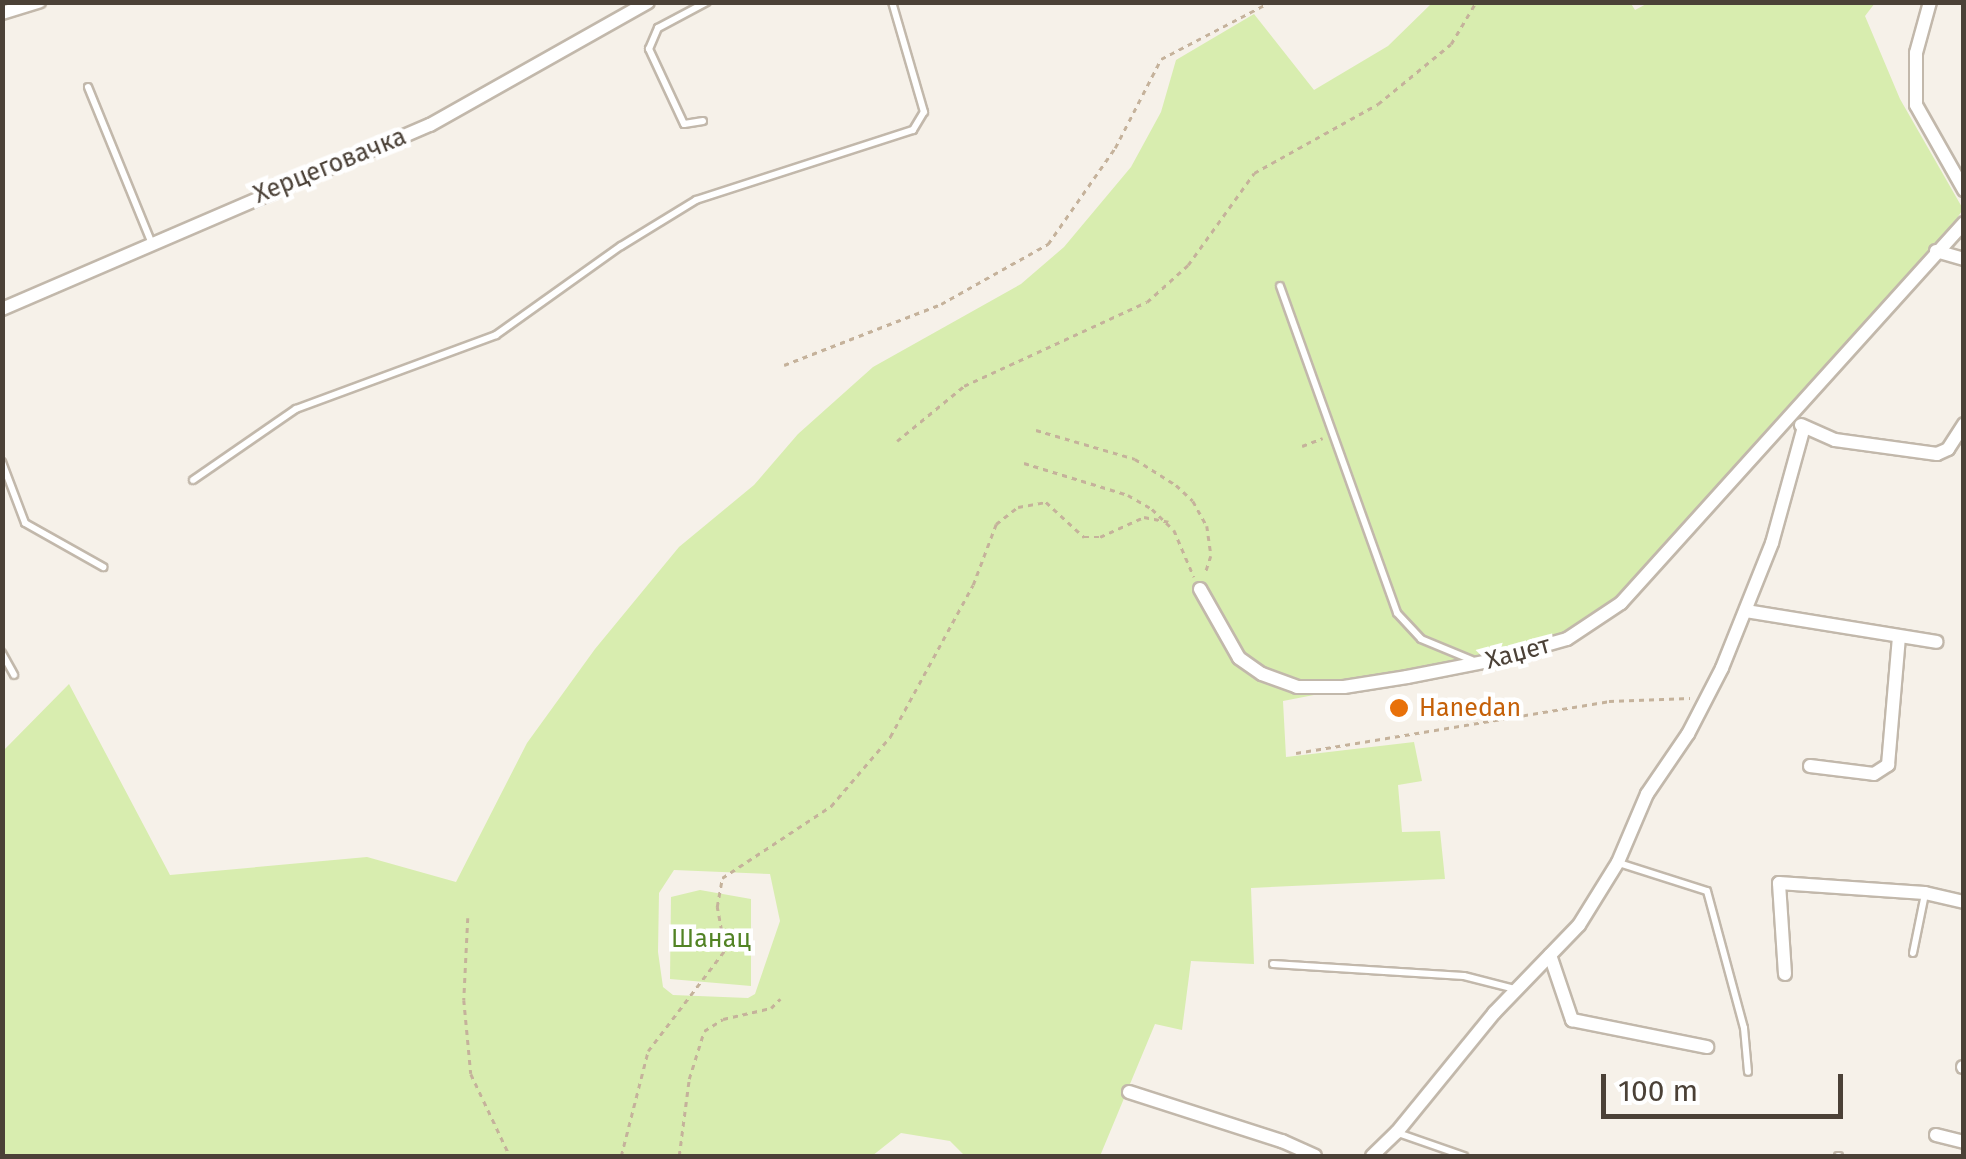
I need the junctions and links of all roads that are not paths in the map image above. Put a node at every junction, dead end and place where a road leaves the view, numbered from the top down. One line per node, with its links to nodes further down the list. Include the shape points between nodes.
1 (39, 2): 6 (street)
2 (648, 2): 11 (street, Херцеговачка, via 430,125)
3 (707, 2): 8 (lane, via 658,28 649,49 684,124)
4 (892, 2): 19 (lane, via 924,112 913,130 696,200 496,335 296,409)
5 (1930, 2): 9 (street, via 1916,53 1916,105)
6 (2, 13)
7 (88, 88): 11 (lane)
8 (703, 121)
9 (1964, 190)
10 (1964, 222): 12 (street, Хаџет)
11 (152, 244): 15 (street, Херцеговачка)
12 (1936, 251): 13 (street); 16 (street, Хаџет)
13 (1964, 259)
14 (1280, 286): 26 (lane, via 1396,613 1433,647)
15 (2, 309)
16 (1798, 422): 17 (street, via 1834,440 1937,454); 22 (street, Хаџет, via 1784,508); 26 (street, Хаџет, via 1685,527 1612,612 1550,646)
17 (1964, 424)
18 (2, 462): 20 (lane, via 24,523)
19 (193, 480)
20 (103, 568)
21 (1200, 589): 26 (street, Хаџет, via 1239,658 1297,687 1344,687)
22 (1746, 611): 23 (street); 29 (street, Хаџет, via 1706,701 1648,794)
23 (1900, 636): 24 (street); 28 (street, via 1888,765 1874,774)
24 (1938, 642)
25 (2, 653): 27 (lane)
26 (1489, 662)
27 (14, 675)
28 (1810, 766)
29 (1618, 862): 33 (street, Хаџет, via 1579,925); 38 (lane, via 1707,891 1744,1028)
30 (1925, 892): 31 (street); 32 (lane); 35 (street, via 1779,883)
31 (1964, 902)
32 (1913, 952)
33 (1550, 955): 36 (street, Хаџет); 37 (street, via 1572,1020)
34 (1273, 964): 36 (lane, via 1464,976)
35 (1785, 974)
36 (1516, 990): 40 (street, Хаџет)
37 (1707, 1047)
38 (1748, 1072)
39 (1130, 1092): 43 (street)
40 (1397, 1132): 44 (street, Хаџет); 45 (lane)
41 (1936, 1135): 42 (street)
42 (1964, 1142)
43 (1314, 1156)
44 (1372, 1156)
45 (1464, 1156)

